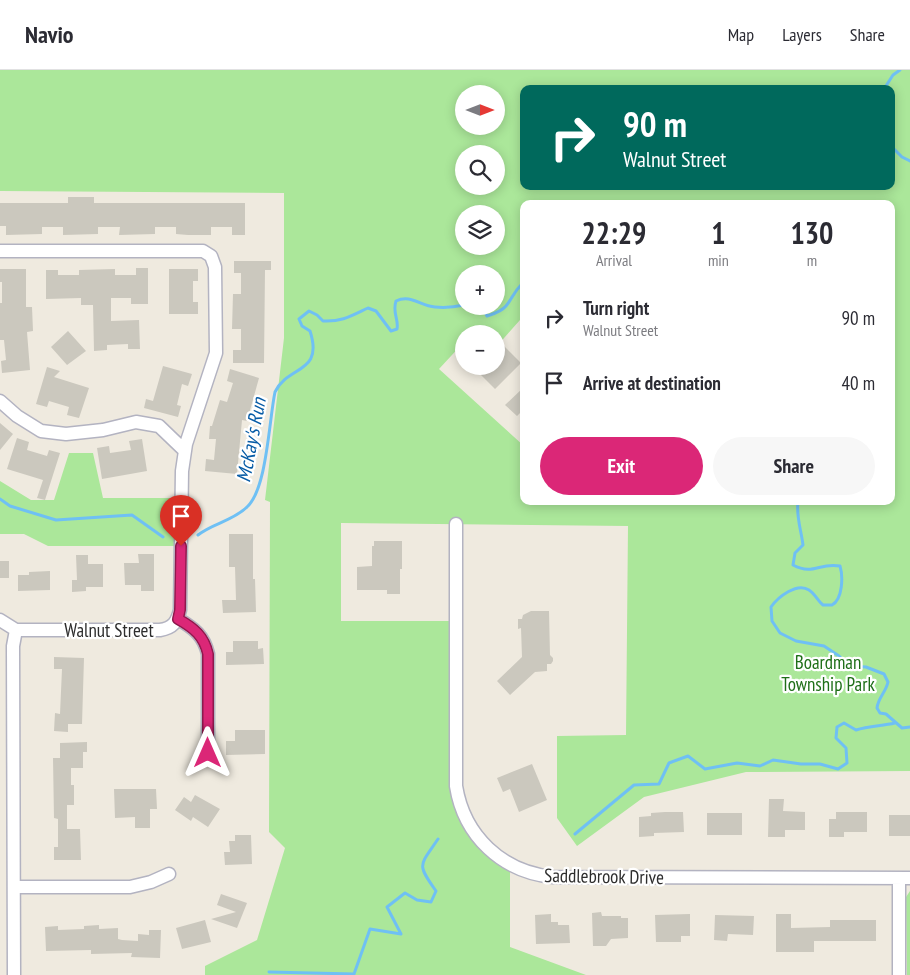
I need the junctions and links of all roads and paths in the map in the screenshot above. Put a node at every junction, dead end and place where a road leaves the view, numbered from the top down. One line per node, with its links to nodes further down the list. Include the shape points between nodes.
1 (0, 251): 3 (street, Walnut Street, via 203,251 211,256 215,267 216,353)
2 (0, 401): 3 (street, via 41,431 66,434 136,422 159,426)
3 (184, 450): 5 (street, Walnut Street)
4 (456, 524): 10 (street, Saddlebrook Drive, via 456,786 467,822 491,852 521,870 553,877)
5 (178, 619): 7 (street, Walnut Street, via 172,626 160,630); 8 (street, via 194,628 206,645)
6 (0, 620): 7 (street)
7 (16, 630): 11 (street)
8 (208, 753)
9 (169, 874): 11 (street, via 130,887)
10 (904, 878): 13 (street)
11 (14, 887): 12 (street)
12 (14, 975)
13 (899, 975)

